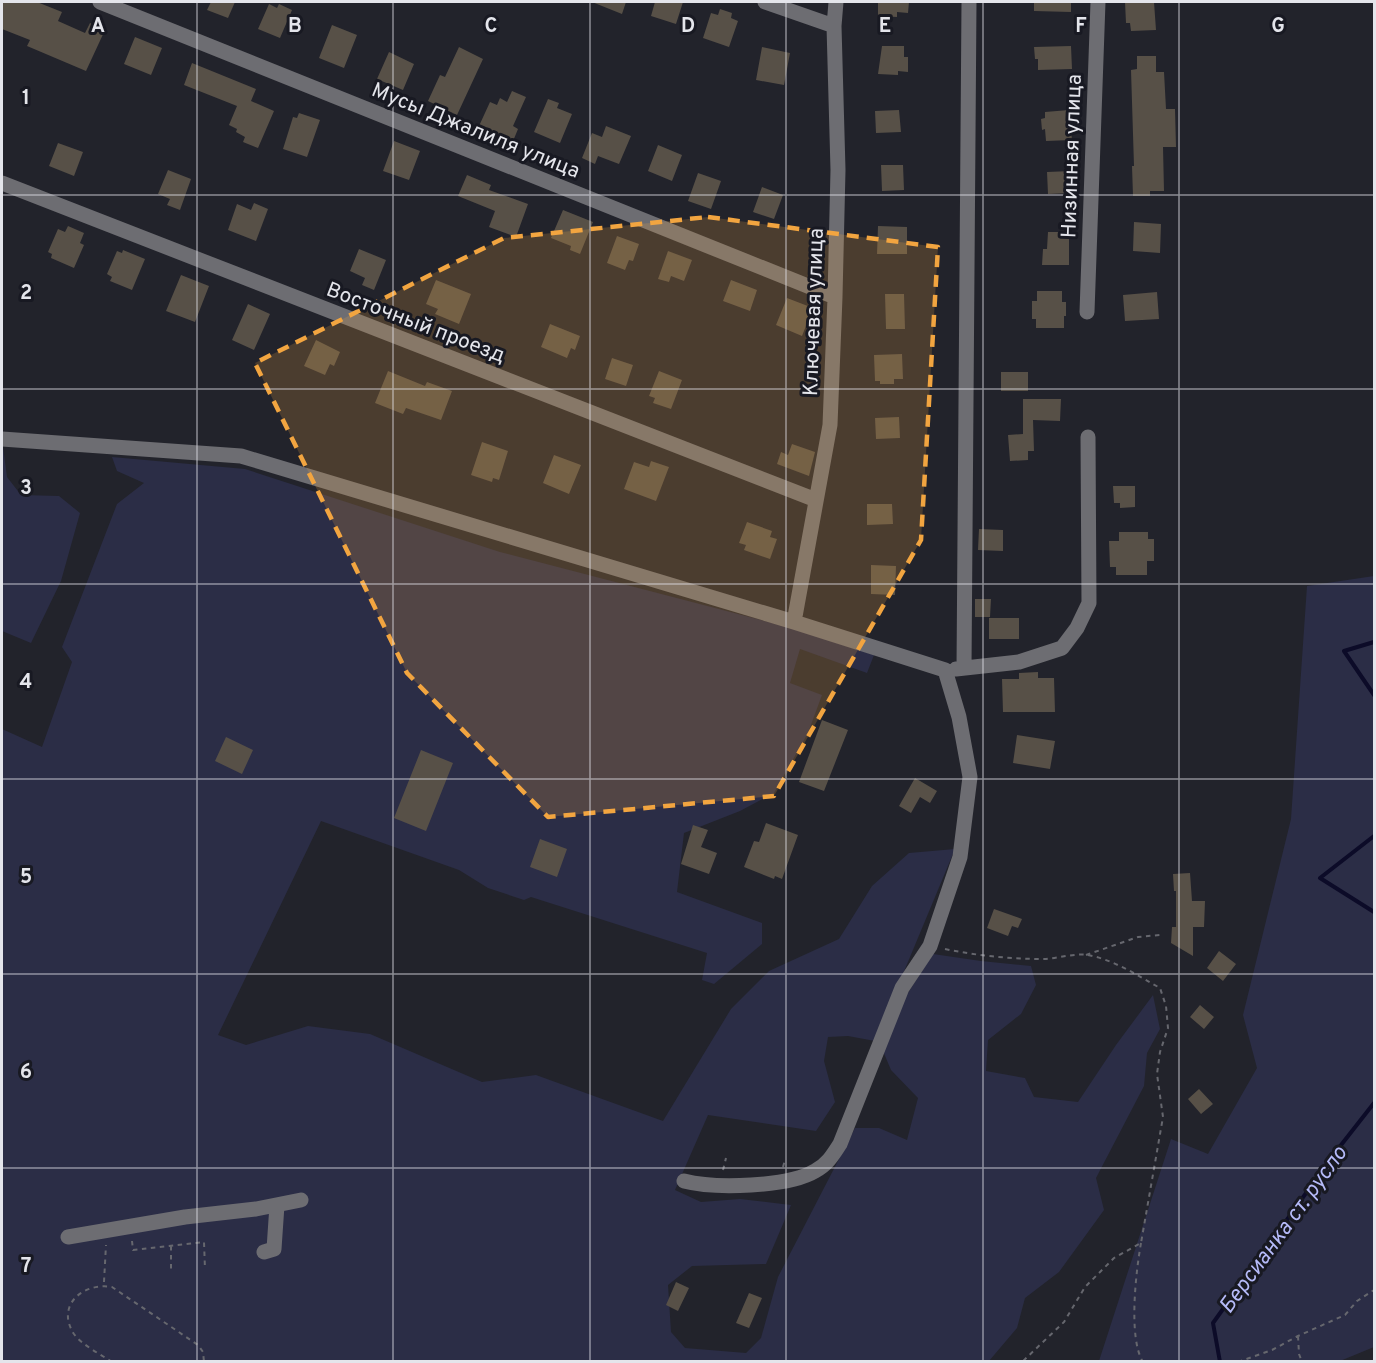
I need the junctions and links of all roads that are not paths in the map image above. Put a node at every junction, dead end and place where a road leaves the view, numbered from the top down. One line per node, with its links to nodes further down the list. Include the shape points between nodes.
1 (100, 2): 8 (street, Мусы Джалиля улица)
2 (765, 2): 6 (street)
3 (836, 2): 6 (street, Ключевая улица)
4 (969, 2): 14 (street)
5 (1098, 2): 9 (street, Низинная улица)
6 (834, 27): 8 (street, Ключевая улица, via 838,170)
7 (2, 183): 12 (street, Восточный проезд)
8 (835, 297): 12 (street, Ключевая улица, via 830,425)
9 (1087, 312)
10 (1088, 437): 14 (street, via 1089,603 1077,628 1062,648 1019,662)
11 (2, 439): 13 (street, via 241,456)
12 (816, 500): 13 (street, Ключевая улица)
13 (794, 622): 15 (street)
14 (964, 668): 15 (street)
15 (945, 670): 16 (street, via 970,777 960,857 930,946 902,988 849,1126 828,1162 799,1179 701,1186)
16 (684, 1181)
17 (301, 1200): 18 (street)
18 (277, 1205): 19 (street); 20 (street, via 274,1249)
19 (68, 1237)
20 (264, 1251)

